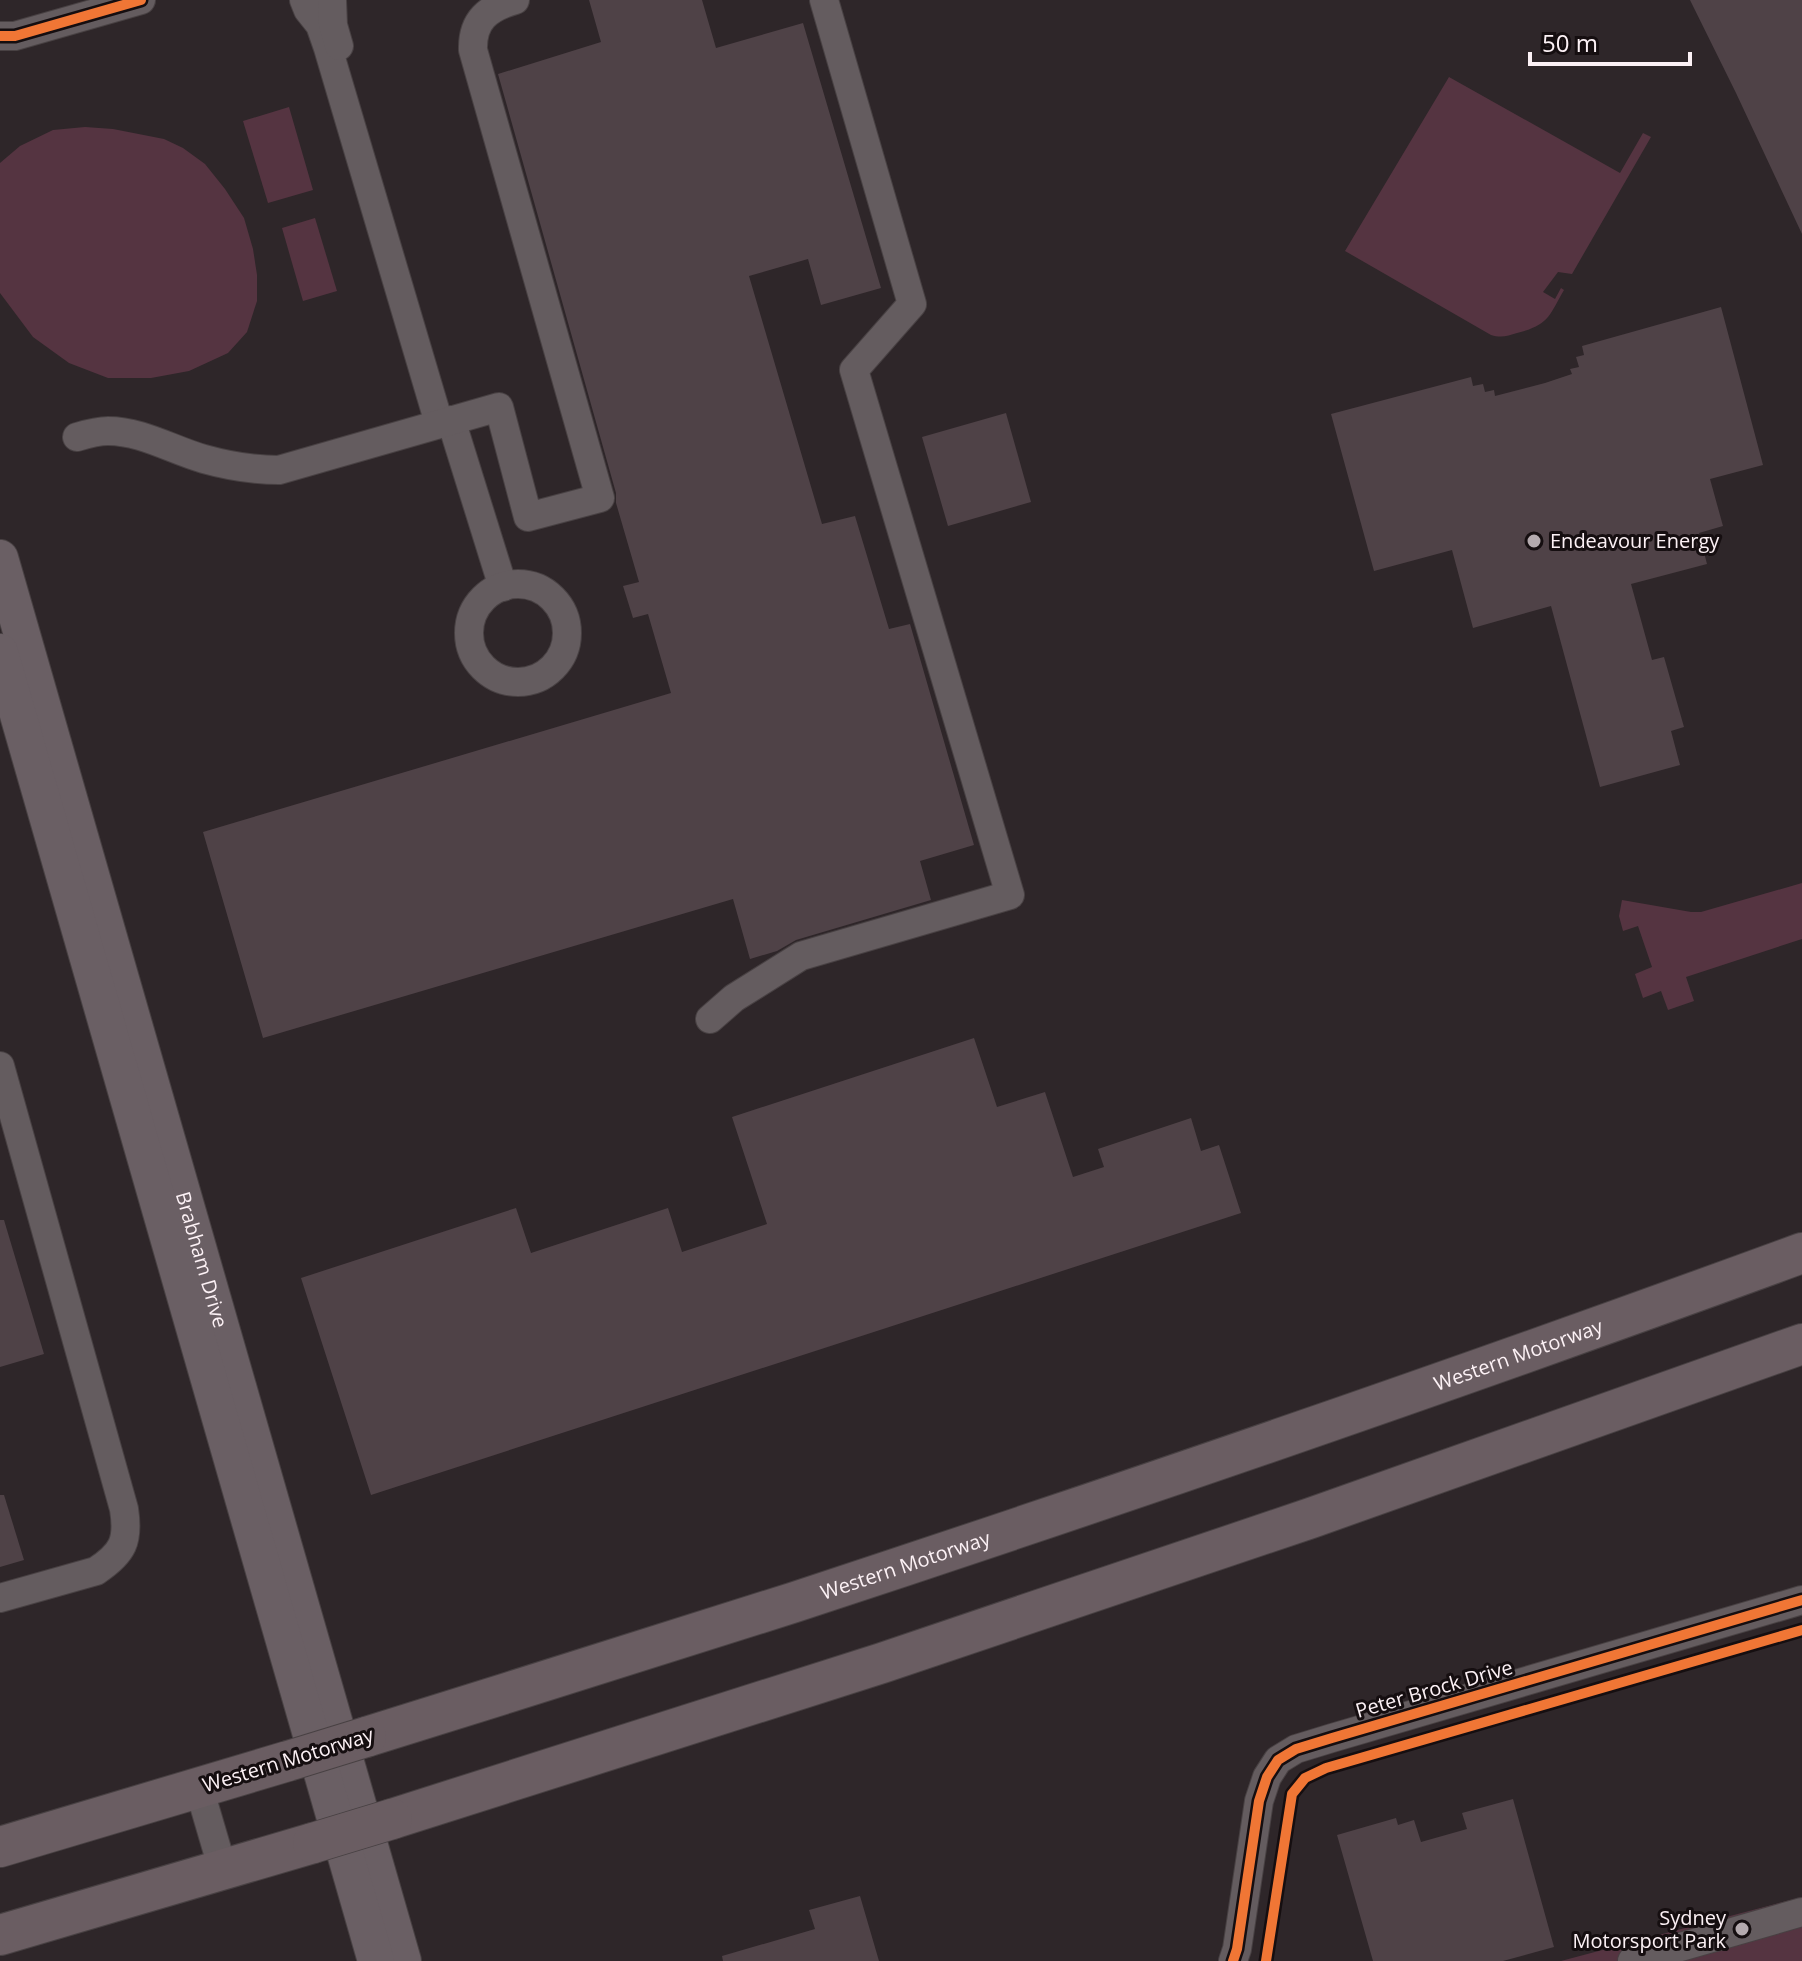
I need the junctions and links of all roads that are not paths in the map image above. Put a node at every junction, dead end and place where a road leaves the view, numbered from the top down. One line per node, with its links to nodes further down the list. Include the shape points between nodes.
1 (141, 0): 6 (street)
2 (304, 0): 8 (street, via 328,48)
3 (332, 0): 8 (street, via 338,45)
4 (515, 0): 8 (street, via 485,15 475,31 473,50 600,498 528,517 499,407)
5 (824, 0): 13 (street, via 912,304 854,370 1010,895 801,956)
6 (64, 11): 7 (street)
7 (5, 39)
8 (448, 421): 9 (street, via 279,470 204,459 123,432); 11 (street)
9 (77, 437)
10 (0, 558): 25 (main road, Brabham Drive)
11 (503, 587)
12 (0, 652): 24 (main road, Brabham Drive)
13 (710, 1019)
14 (0, 1066): 17 (street, via 127,1528 119,1551 96,1571)
15 (1802, 1253): 19 (highway, Western Motorway, bridge, via 1455,1378 778,1607)
16 (1802, 1344): 21 (highway, bridge, via 957,1638)
17 (0, 1598)
18 (1802, 1600): 26 (street, Peter Brock Drive, via 1332,1738 1278,1760 1259,1801)
19 (199, 1788): 20 (highway, Western Motorway); 21 (street)
20 (0, 1847)
21 (223, 1870): 23 (highway)
22 (1802, 1912): 27 (street)
23 (0, 1935)
24 (376, 1961)
25 (403, 1961)
26 (1233, 1961)
27 (1632, 1961)

